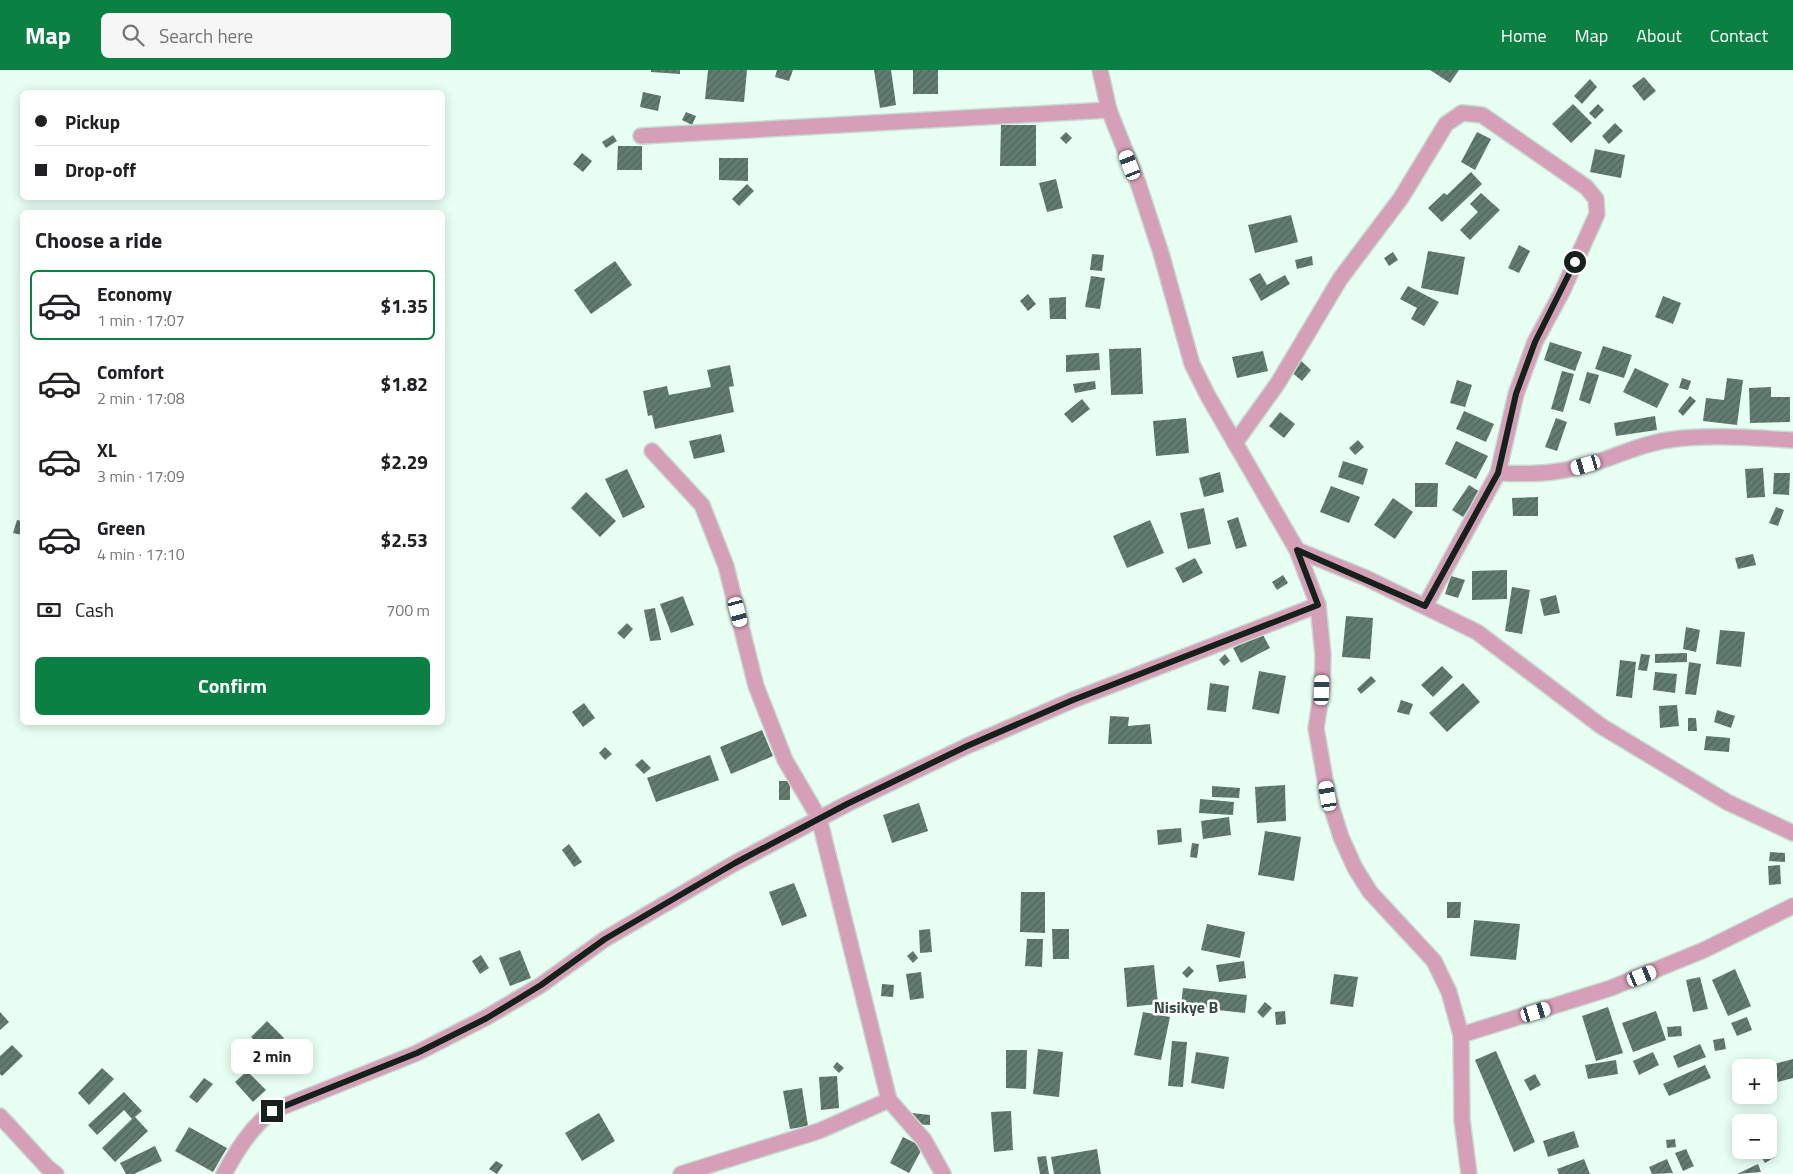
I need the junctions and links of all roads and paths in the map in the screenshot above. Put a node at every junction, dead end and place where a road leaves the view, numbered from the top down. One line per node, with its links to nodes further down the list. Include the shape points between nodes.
1 (1100, 70): 2 (street)
2 (1109, 110): 3 (street); 5 (street, via 1161,253 1192,364)
3 (641, 136)
4 (1793, 440): 7 (street, via 1734,436 1668,440 1566,470 1538,475)
5 (1236, 443): 7 (street, via 1278,383 1340,279 1401,198 1446,124 1462,113 1482,115 1586,186 1596,198 1597,214 1562,292 1535,342 1516,394); 8 (street)
6 (652, 451): 11 (street, via 702,505 726,566 756,686 785,760)
7 (1498, 473): 10 (street)
8 (1297, 550): 9 (street); 10 (street)
9 (1318, 605): 11 (street, via 1073,700 967,746); 14 (street, via 1323,655 1316,728 1328,796 1341,837 1370,892 1434,961 1449,992)
10 (1425, 606): 12 (street, via 1477,632 1601,726 1727,802)
11 (819, 818): 15 (street); 18 (street, via 605,939 541,985 487,1018 417,1053 272,1111 256,1124)
12 (1793, 833)
13 (1793, 906): 14 (street, via 1704,950 1611,988)
14 (1461, 1035): 21 (street, via 1462,1120)
15 (889, 1100): 19 (street, via 819,1131); 20 (street, via 924,1140)
16 (0, 1116): 17 (street)
17 (56, 1174)
18 (224, 1174)
19 (681, 1174)
20 (943, 1174)
21 (1469, 1174)

